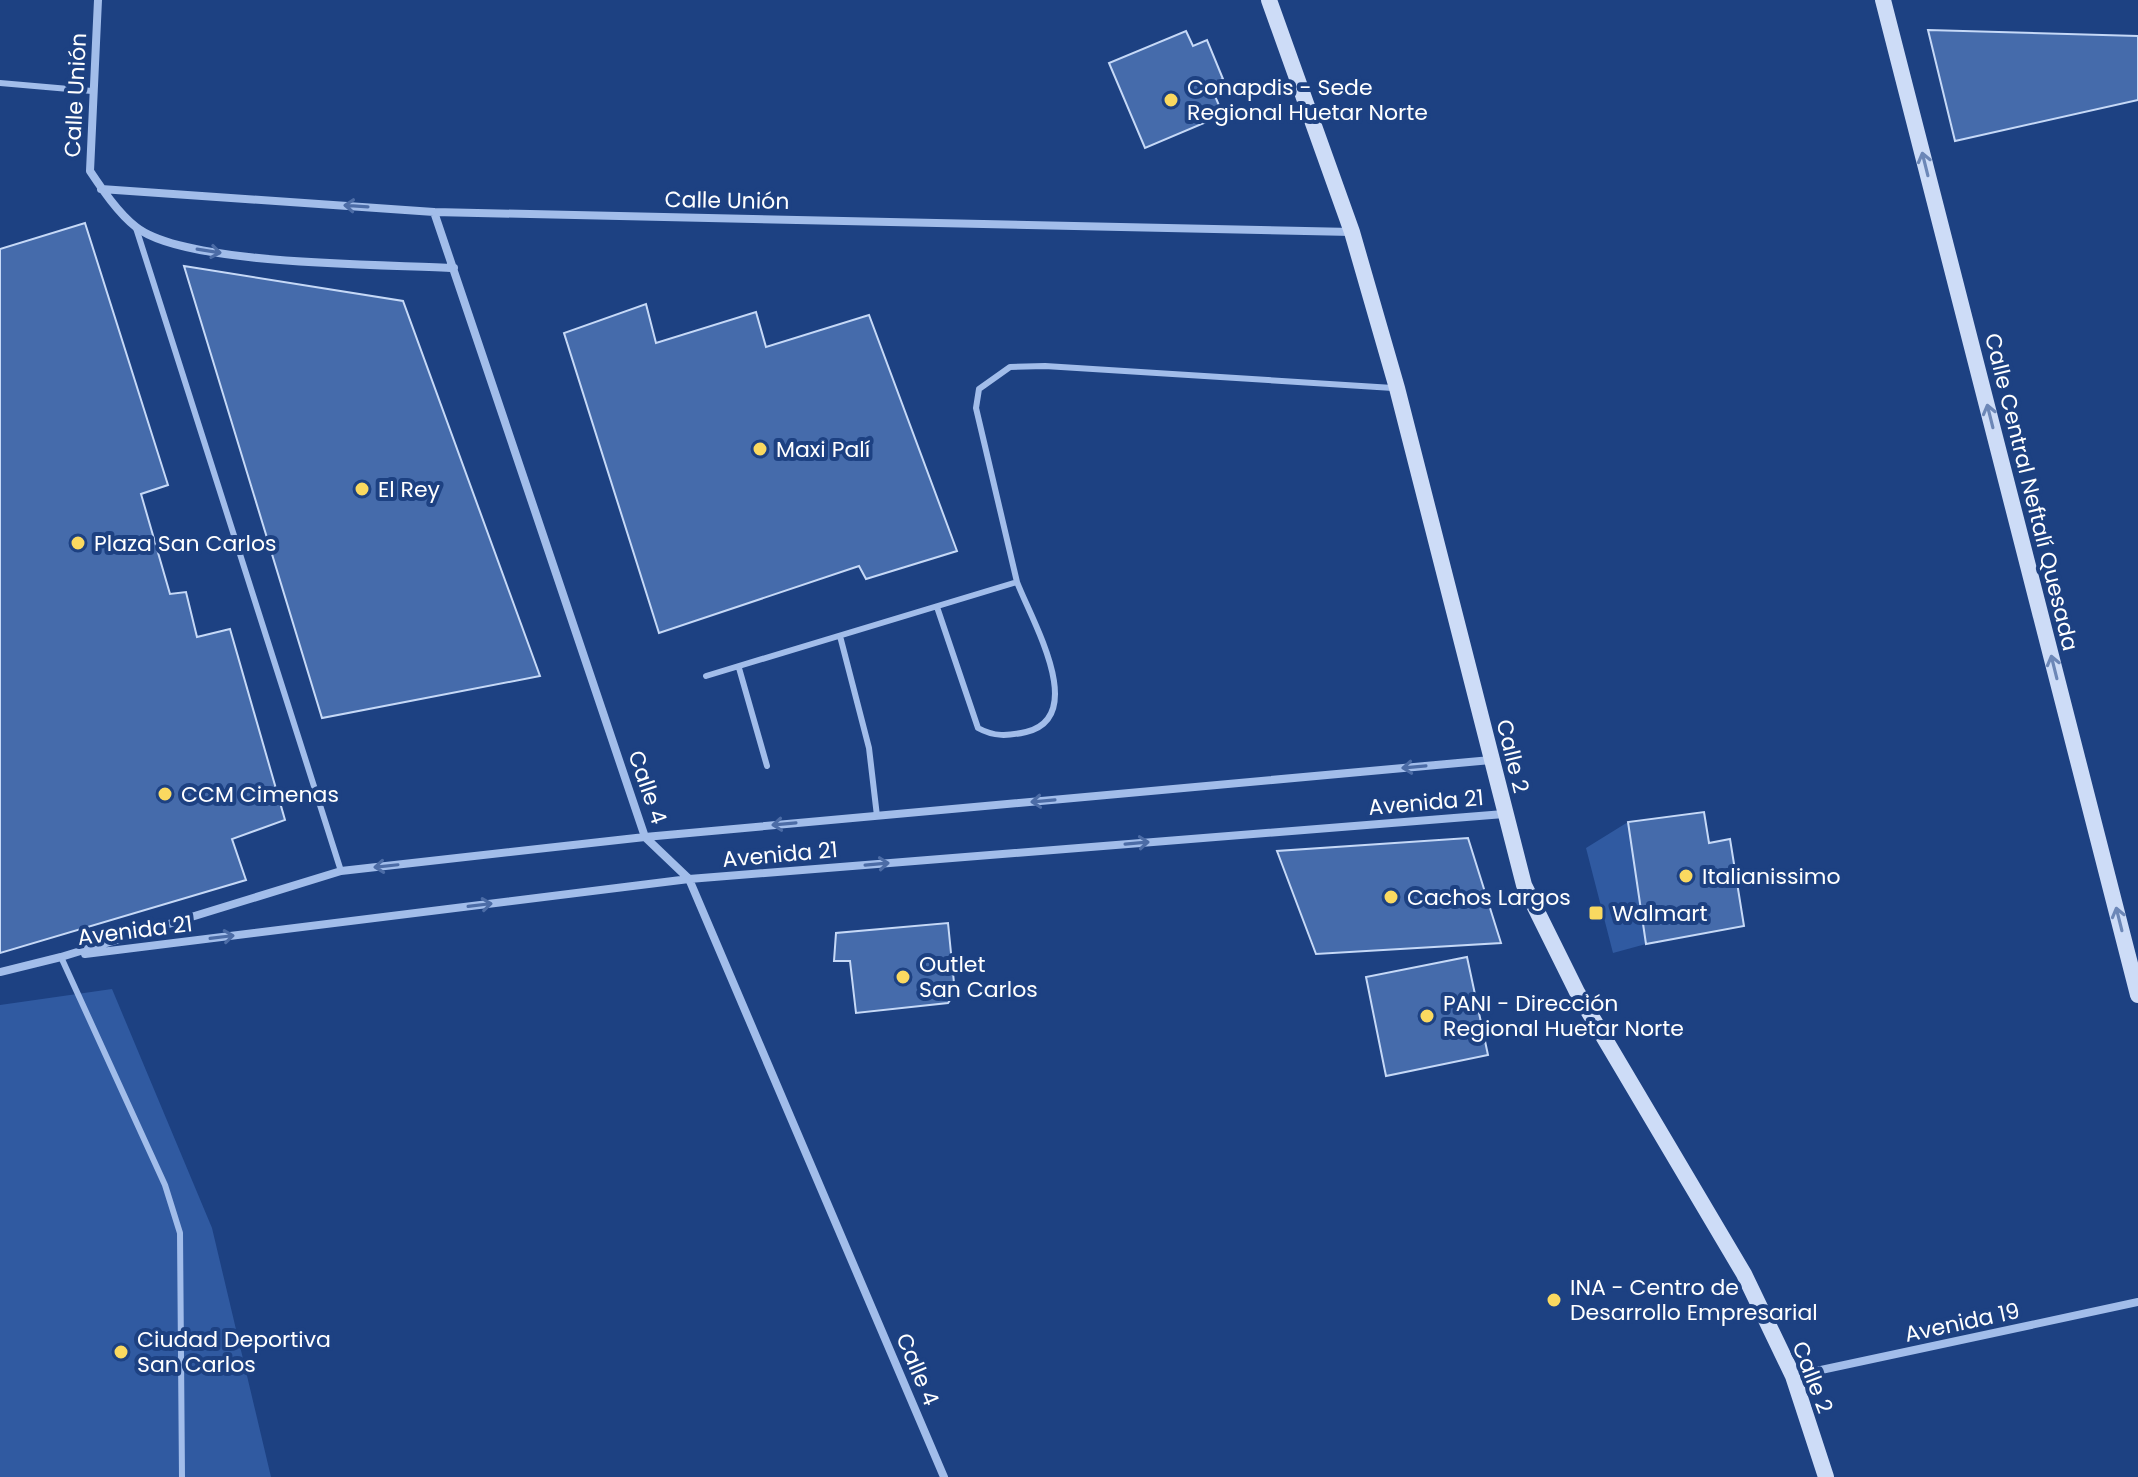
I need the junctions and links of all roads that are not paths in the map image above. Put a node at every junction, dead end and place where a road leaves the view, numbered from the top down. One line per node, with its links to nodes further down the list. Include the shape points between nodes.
1 (98, 0): 5 (street, Calle Unión)
2 (1269, 0): 9 (main road, Calle 2)
3 (1883, 0): 26 (main road, Calle Central Neftalí Quesada, one-way to 3)
4 (0, 83): 5 (lane)
5 (92, 91): 6 (street, Calle Unión, via 88,153 90,171)
6 (101, 189): 7 (street, Calle Unión, one-way to 6); 8 (street, Calle Unión)
7 (434, 212): 9 (street, Calle Unión); 10 (street, Calle 4)
8 (136, 228): 10 (street, Calle Unión, one-way to 10, via 171,245 243,256); 22 (lane)
9 (1352, 232): 11 (main road, Calle 2)
10 (454, 268): 21 (street, Calle 4)
11 (1397, 388): 12 (lane, via 1010,367 979,389 976,408); 17 (main road, Calle 2)
12 (1017, 582): 13 (lane); 13 (lane, via 1057,689 1051,719 1040,728 990,735 978,728)
13 (937, 607): 14 (lane)
14 (840, 636): 15 (lane); 20 (lane, via 869,748)
15 (739, 668): 16 (lane); 18 (lane)
16 (706, 676)
17 (1491, 760): 19 (main road, Calle 2); 20 (street, Avenida 21, one-way to 20)
18 (767, 766)
19 (1504, 814): 23 (street, Avenida 21, one-way to 19); 28 (main road, Calle 2, via 1524,885 1577,992 1744,1274)
20 (877, 816): 21 (street, Avenida 21, one-way to 21)
21 (645, 837): 22 (street, Avenida 21, one-way to 22); 23 (street, Calle 4)
22 (341, 871): 24 (street, Avenida 21)
23 (689, 879): 24 (street, Avenida 21, one-way to 23); 30 (street, Calle 4)
24 (61, 957): 25 (street, Avenida 21); 29 (lane, via 165,1185 180,1233)
25 (0, 972)
26 (2138, 995)
27 (2138, 1302): 28 (street, Avenida 19)
28 (1793, 1376): 31 (main road, Calle 2)
29 (182, 1477)
30 (944, 1477)
31 (1826, 1477)

